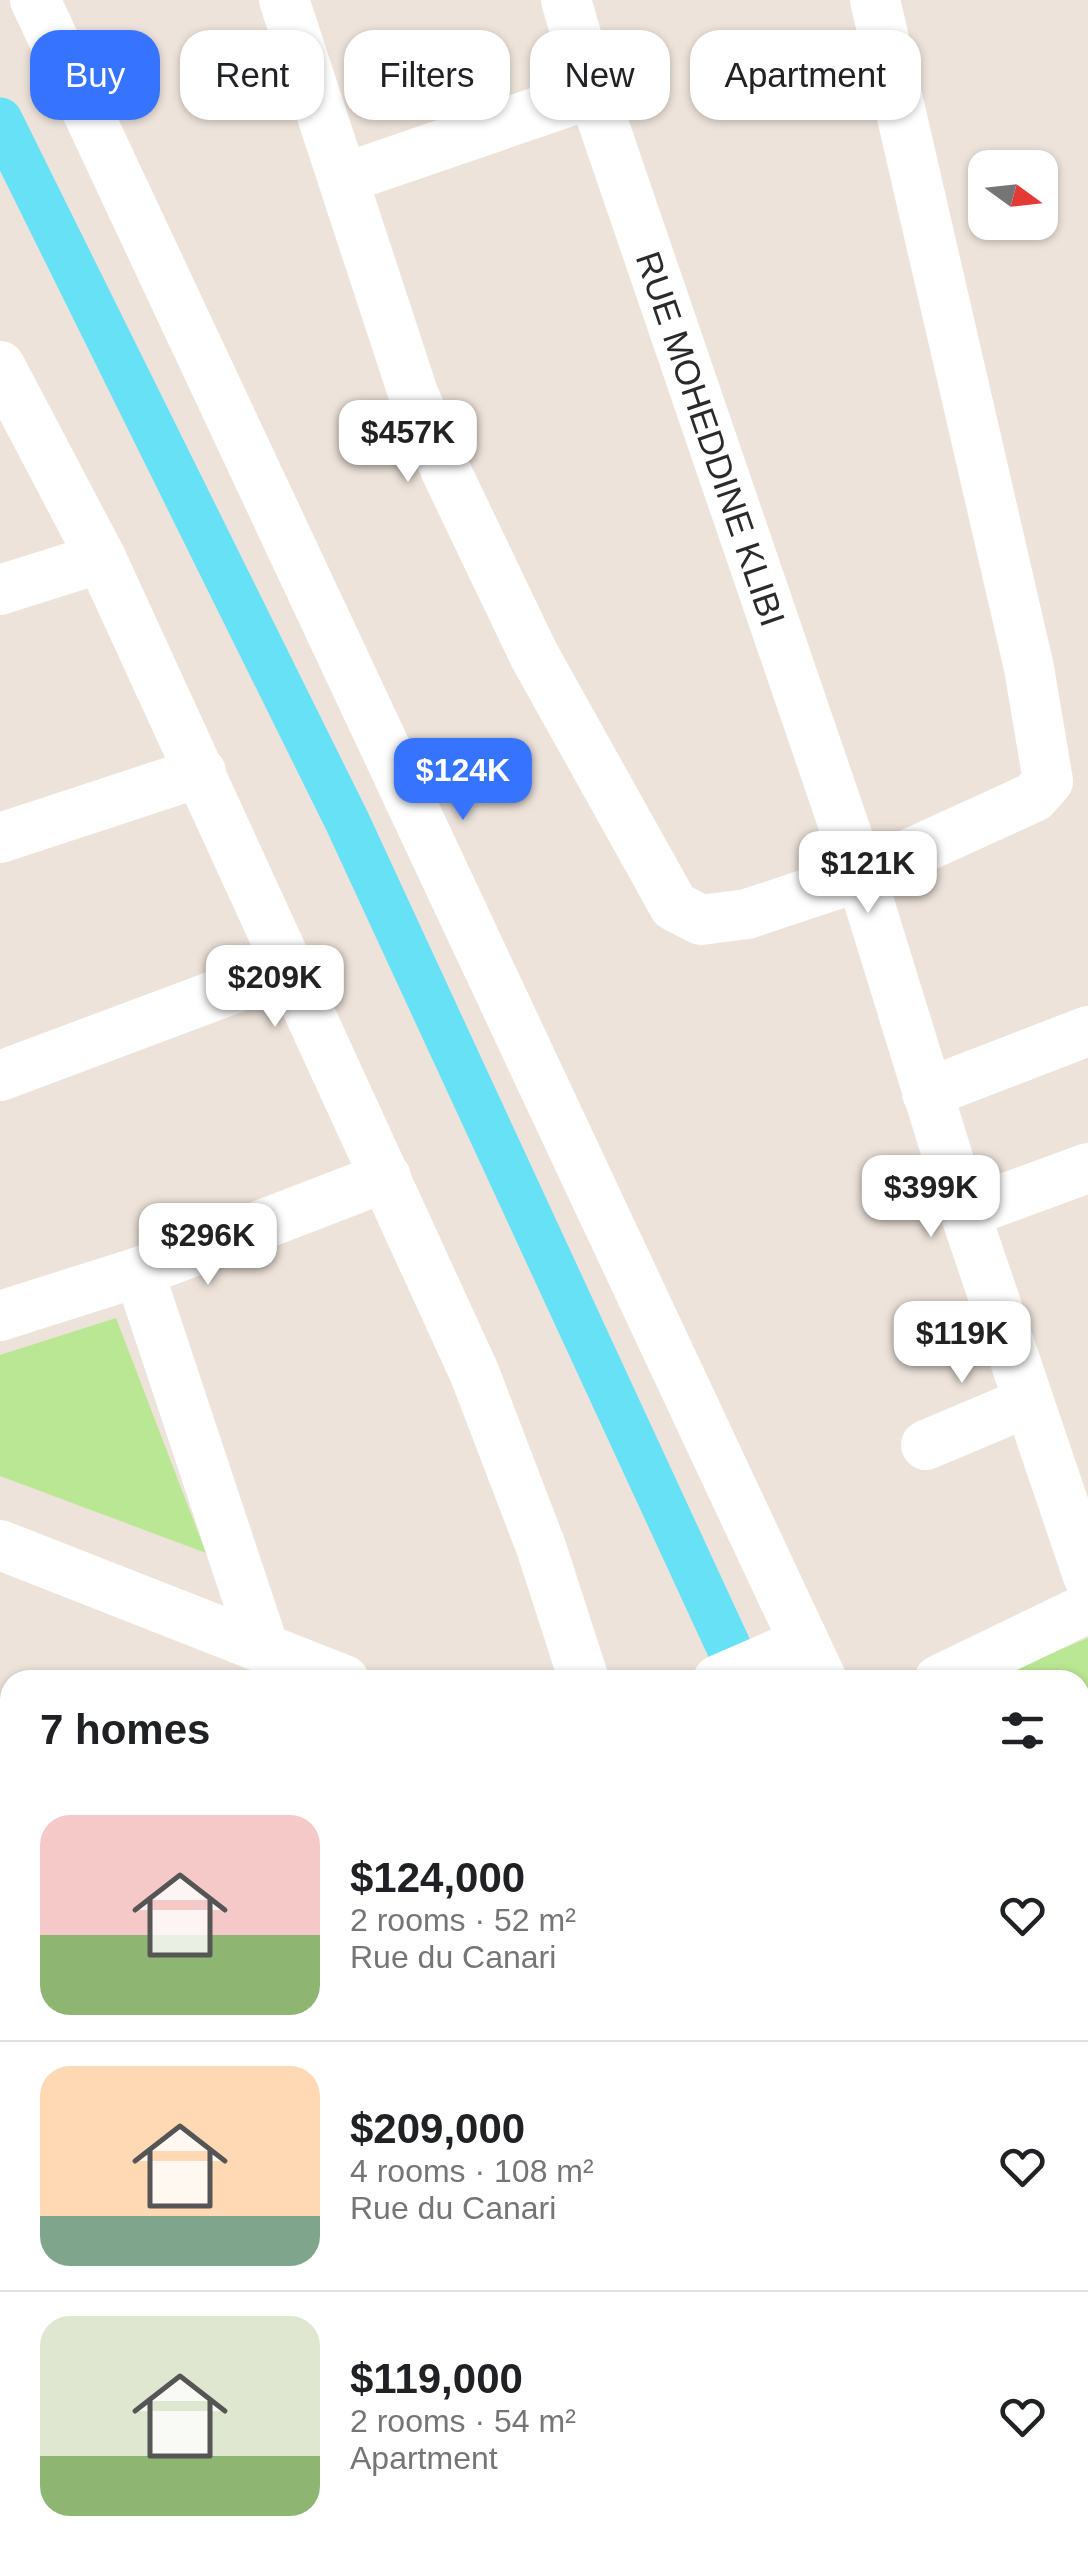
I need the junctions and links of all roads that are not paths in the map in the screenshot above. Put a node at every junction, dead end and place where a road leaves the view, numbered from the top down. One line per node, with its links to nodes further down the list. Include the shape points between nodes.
1 (35, 0): 30 (street)
2 (284, 0): 8 (street)
3 (566, 0): 5 (street, RUE MOHEDDINE KLIBI)
4 (875, 0): 14 (street, via 1029,668 1048,781 1034,798)
5 (575, 30)
6 (530, 115): 8 (street)
7 (602, 120): 14 (street, RUE MOHEDDINE KLIBI)
8 (344, 178): 14 (street, via 413,393 446,471 534,655 674,906 701,920 747,914)
9 (0, 366): 10 (street)
10 (101, 558): 11 (street); 12 (street)
11 (0, 590)
12 (201, 772): 13 (street); 15 (street)
13 (0, 838)
14 (861, 876): 18 (street, RUE MOHEDDINE KLIBI)
15 (290, 967): 17 (street); 20 (street)
16 (1088, 1031): 18 (street)
17 (0, 1076)
18 (927, 1093): 21 (street, RUE MOHEDDINE KLIBI)
19 (1088, 1168): 21 (street)
20 (386, 1177): 22 (street); 32 (street, via 505,1447)
21 (964, 1214): 24 (street, RUE MOHEDDINE KLIBI)
22 (139, 1272): 23 (street); 29 (street)
23 (0, 1316)
24 (1028, 1402): 25 (street); 27 (street, RUE MOHEDDINE KLIBI)
25 (926, 1445)
26 (0, 1545): 29 (street)
27 (1088, 1576)
28 (1088, 1608): 34 (street)
29 (264, 1648): 31 (street)
30 (801, 1659): 33 (street)
31 (319, 1670)
32 (581, 1670)
33 (758, 1670)
34 (960, 1670)

